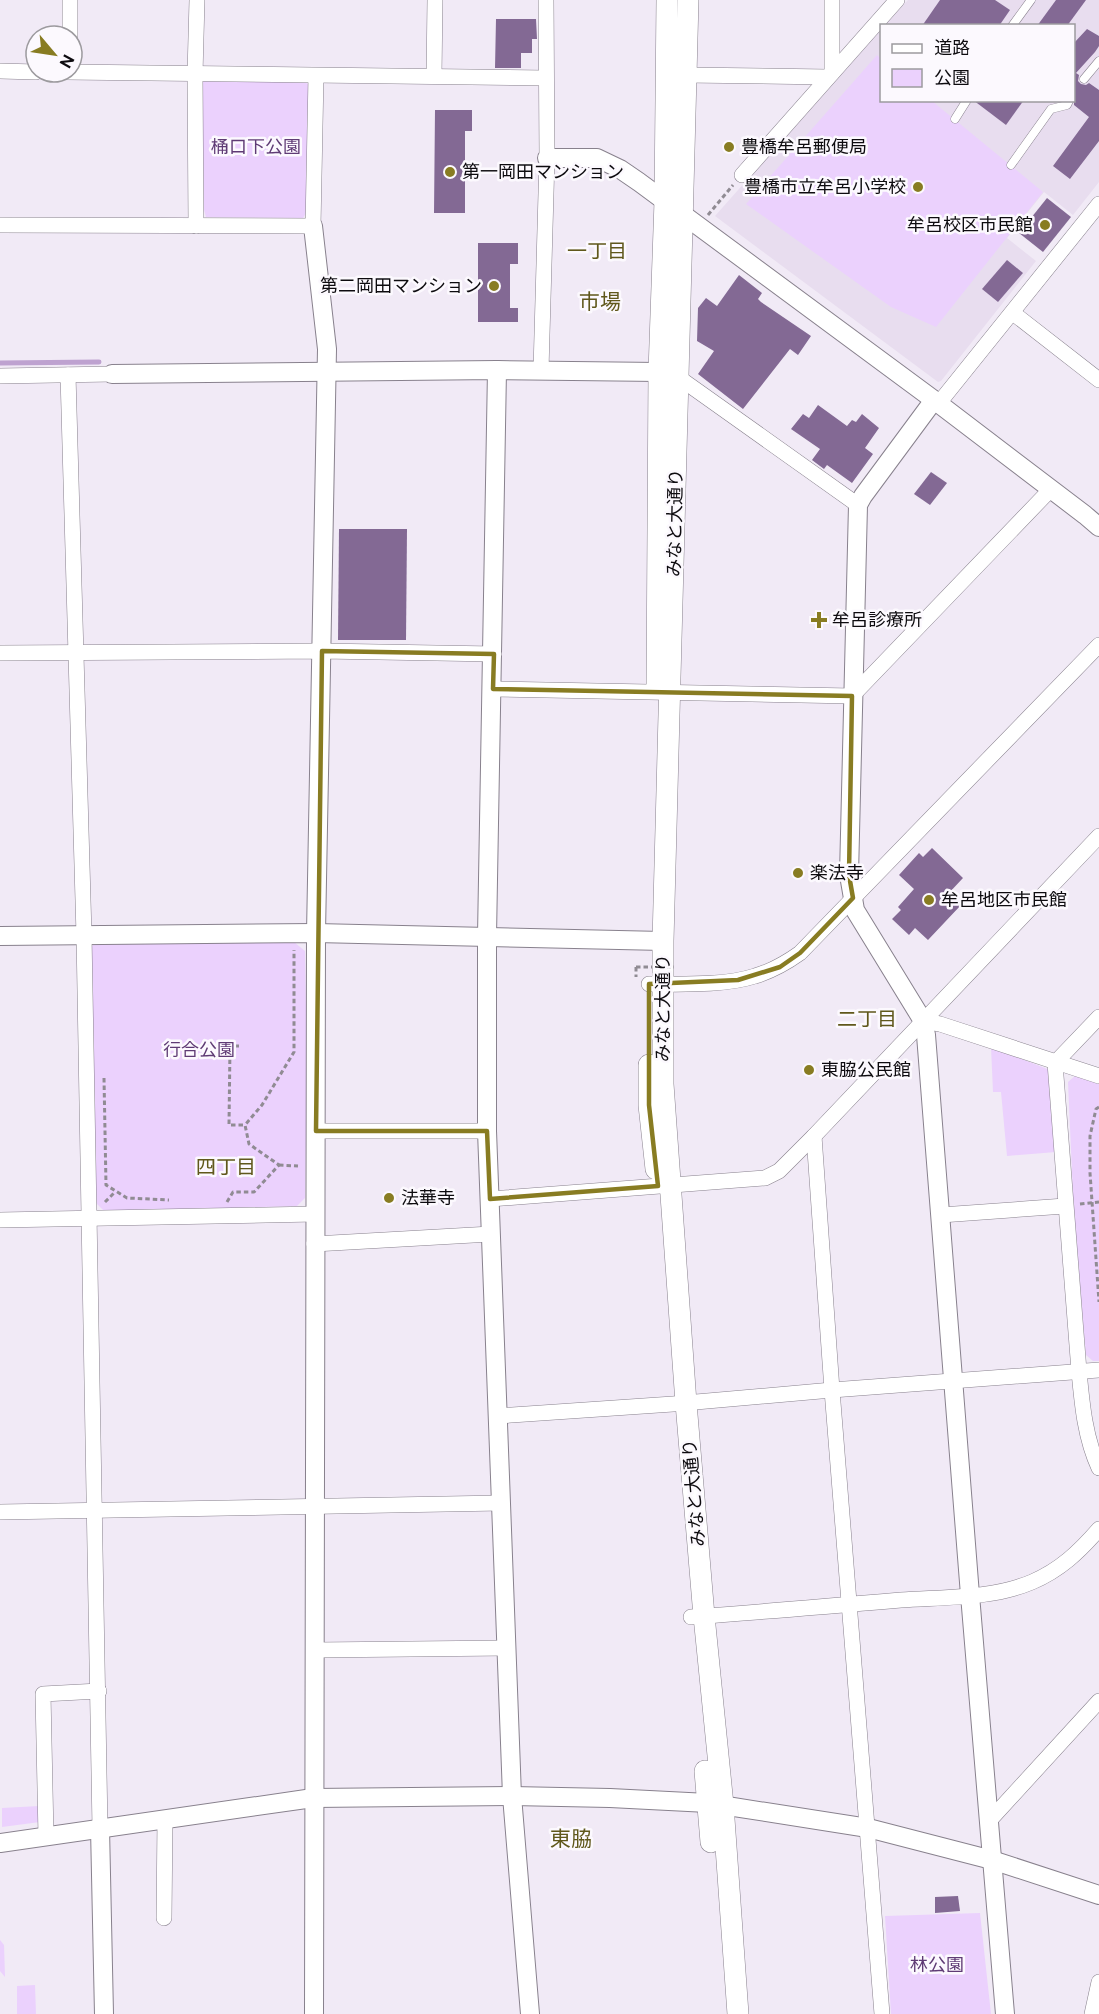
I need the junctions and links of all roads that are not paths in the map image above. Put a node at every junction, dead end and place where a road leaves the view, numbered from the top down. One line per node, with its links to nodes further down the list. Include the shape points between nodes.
1 (70, 0): 10 (street)
2 (197, 0): 16 (street)
3 (435, 0): 20 (street)
4 (546, 0): 21 (street)
5 (667, 0): 29 (main road, みなと大通り)
6 (688, 0): 17 (main road, みなと大通り)
7 (832, 0): 18 (street)
8 (897, 0): 18 (street)
9 (1027, 1): 11 (lane)
10 (70, 24)
11 (1013, 24)
12 (1099, 61): 22 (lane)
13 (0, 71): 14 (street)
14 (24, 72)
15 (84, 72): 16 (street)
16 (195, 74): 19 (street); 33 (street)
17 (686, 75): 18 (street); 31 (main road, みなと大通り)
18 (830, 75): 28 (street)
19 (316, 76): 20 (street); 34 (street)
20 (434, 76): 21 (street)
21 (546, 78): 26 (street)
22 (1084, 79)
23 (966, 102): 25 (lane)
24 (1068, 102): 27 (lane, via 1051,109)
25 (955, 119)
26 (547, 158): 29 (street, via 597,158); 37 (street)
27 (1011, 165)
28 (742, 175)
29 (665, 201): 31 (street); 41 (main road, みなと大通り)
30 (1096, 213): 35 (street)
31 (682, 214): 41 (main road, みなと大通り); 44 (street)
32 (0, 225): 33 (street)
33 (196, 226): 34 (street)
34 (313, 226): 38 (street)
35 (1013, 314): 43 (street); 44 (street)
36 (497, 369): 37 (street); 38 (street); 52 (street)
37 (542, 370): 41 (street)
38 (327, 372): 39 (street); 49 (street)
39 (112, 374): 40 (street)
40 (68, 375): 42 (street); 50 (street)
41 (668, 375): 46 (street); 54 (main road, みなと大通り)
42 (0, 376)
43 (1099, 380)
44 (937, 402): 45 (street); 46 (street)
45 (1051, 489): 47 (street); 55 (street)
46 (858, 505): 55 (street)
47 (1099, 527)
48 (1099, 645): 57 (street)
49 (322, 651): 50 (street); 52 (street); 58 (street)
50 (77, 652): 51 (street); 59 (street)
51 (0, 653)
52 (494, 654): 53 (street)
53 (493, 689): 54 (street); 61 (street)
54 (664, 693): 55 (street); 62 (main road, みなと大通り)
55 (852, 696): 57 (street, via 849,875)
56 (1099, 836): 65 (street)
57 (853, 898): 63 (street, via 825,930 780,967 738,980); 65 (street, via 855,910)
58 (316, 933): 59 (street); 61 (street); 68 (street)
59 (84, 935): 60 (street); 76 (street)
60 (0, 936)
61 (488, 936): 62 (street); 69 (street)
62 (657, 940): 63 (main road, みなと大通り)
63 (662, 978): 71 (main road, みなと大通り)
64 (1099, 1017): 66 (street)
65 (923, 1021): 66 (street, via 940,1023); 70 (street); 75 (street)
66 (1055, 1063): 67 (street); 73 (street)
67 (1099, 1076)
68 (316, 1131): 69 (street); 74 (street)
69 (487, 1131): 72 (street)
70 (814, 1136): 71 (street, via 779,1171 765,1178); 83 (street)
71 (665, 1186): 72 (street); 84 (main road, みなと大通り)
72 (490, 1198): 78 (street)
73 (1065, 1206): 75 (street); 81 (street)
74 (315, 1214): 76 (street); 79 (street)
75 (941, 1215): 82 (street)
76 (89, 1218): 77 (street); 89 (street)
77 (0, 1220)
78 (491, 1234): 79 (street); 85 (street)
79 (314, 1244): 88 (street)
80 (1099, 1370): 81 (street)
81 (1079, 1371): 82 (street); 86 (street, via 1084,1414)
82 (953, 1380): 83 (street); 92 (street)
83 (832, 1390): 84 (street); 93 (street)
84 (679, 1404): 85 (street); 94 (main road, みなと大通り)
85 (497, 1416): 87 (street)
86 (1099, 1468)
87 (501, 1503): 88 (street); 95 (street)
88 (315, 1506): 89 (street); 96 (street)
89 (94, 1510): 90 (street); 97 (street)
90 (0, 1512)
91 (1099, 1529): 92 (street, via 1066,1564 1047,1575 1016,1588)
92 (970, 1595): 93 (street); 103 (street)
93 (849, 1604): 94 (street); 105 (street)
94 (698, 1617): 101 (main road, みなと大通り)
95 (506, 1648): 96 (street); 99 (street)
96 (316, 1650): 100 (street)
97 (99, 1691): 104 (street); 106 (street, via 43,1694)
98 (1099, 1701): 103 (street)
99 (512, 1796): 100 (street); 101 (street); 114 (street)
100 (313, 1798): 102 (street); 113 (street)
101 (715, 1804): 105 (street); 115 (main road, みなと大通り); 116 (main road, みなと大通り)
102 (165, 1819): 104 (street); 110 (street)
103 (990, 1820): 108 (street)
104 (100, 1828): 106 (street); 112 (street)
105 (868, 1828): 108 (street); 117 (street)
106 (46, 1836): 107 (street)
107 (0, 1843)
108 (992, 1860): 109 (street); 118 (street)
109 (1099, 1895)
110 (164, 1918)
111 (1099, 1982): 119 (street)
112 (104, 2014)
113 (314, 2014)
114 (530, 2014)
115 (723, 2014)
116 (738, 2014)
117 (882, 2014)
118 (1005, 2014)
119 (1092, 2014)

